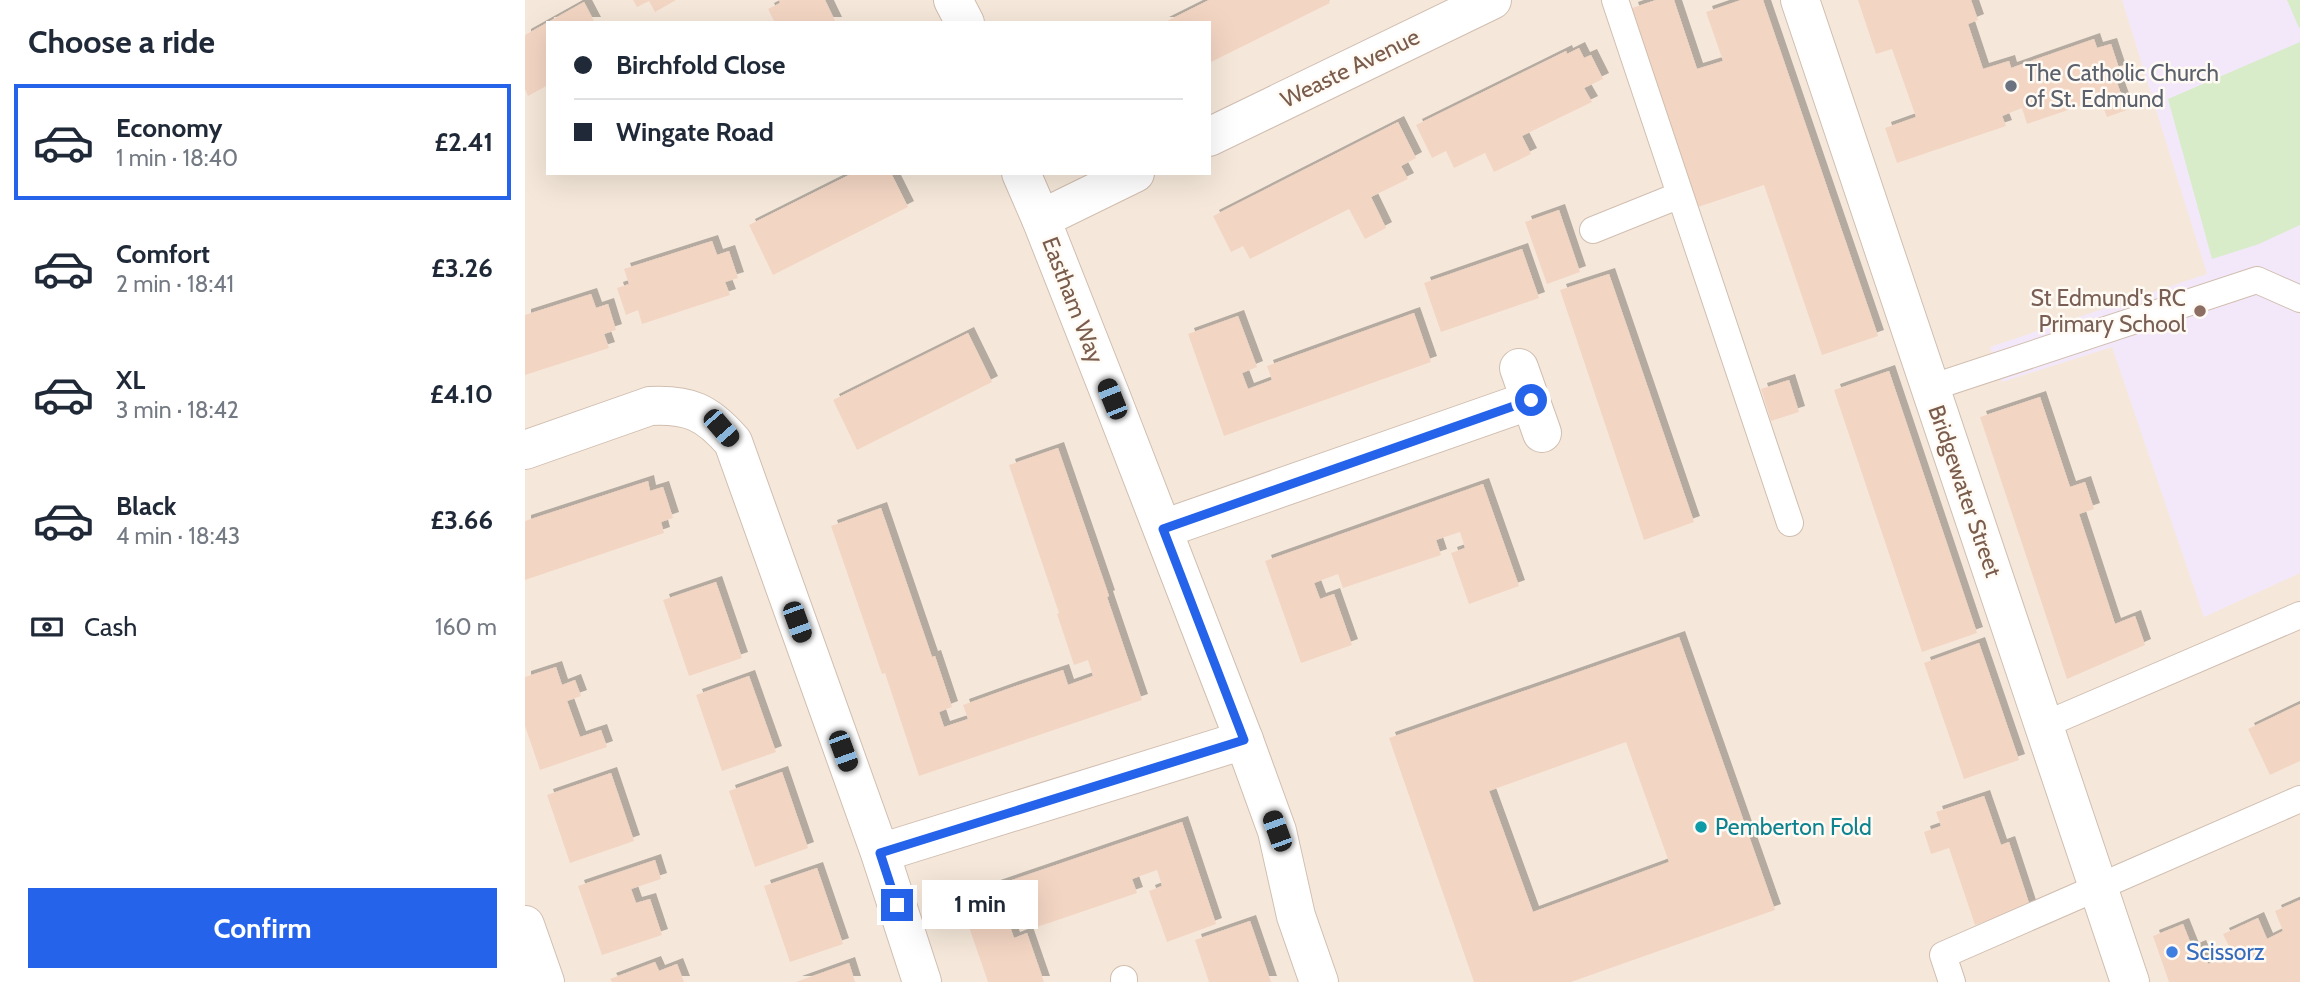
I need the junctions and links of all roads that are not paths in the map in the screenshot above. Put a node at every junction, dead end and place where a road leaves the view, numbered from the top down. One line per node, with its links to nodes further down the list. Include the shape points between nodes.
1 (953, 0): 6 (street)
2 (1492, 0): 5 (street, Weaste Avenue)
3 (1615, 0): 10 (lane)
4 (1800, 0): 14 (street, Bridgewater Street)
5 (1453, 8): 7 (street, Weaste Avenue)
6 (964, 21)
7 (1211, 136)
8 (1022, 175): 11 (street, Eastham Way)
9 (1131, 175): 11 (street)
10 (1680, 195): 12 (lane); 17 (lane)
11 (1041, 219): 18 (street, Eastham Way)
12 (1593, 230)
13 (2300, 299): 14 (lane, via 2257,280)
14 (1930, 388): 20 (street, Bridgewater Street)
15 (1531, 400): 18 (street)
16 (525, 450): 23 (street, via 650,406 688,408 721,428 733,443)
17 (1790, 523)
18 (1163, 529): 21 (street, Eastham Way)
19 (2300, 615): 20 (lane)
20 (2044, 725): 24 (street, Bridgewater Street)
21 (1244, 740): 23 (street); 28 (street, Eastham Way, via 1277,831 1296,916)
22 (2300, 799): 24 (lane)
23 (880, 853): 27 (street)
24 (2099, 889): 29 (lane, via 1943,955); 30 (street, Bridgewater Street)
25 (525, 925): 26 (street)
26 (545, 982)
27 (922, 982)
28 (1319, 982)
29 (1952, 982)
30 (2130, 982)

